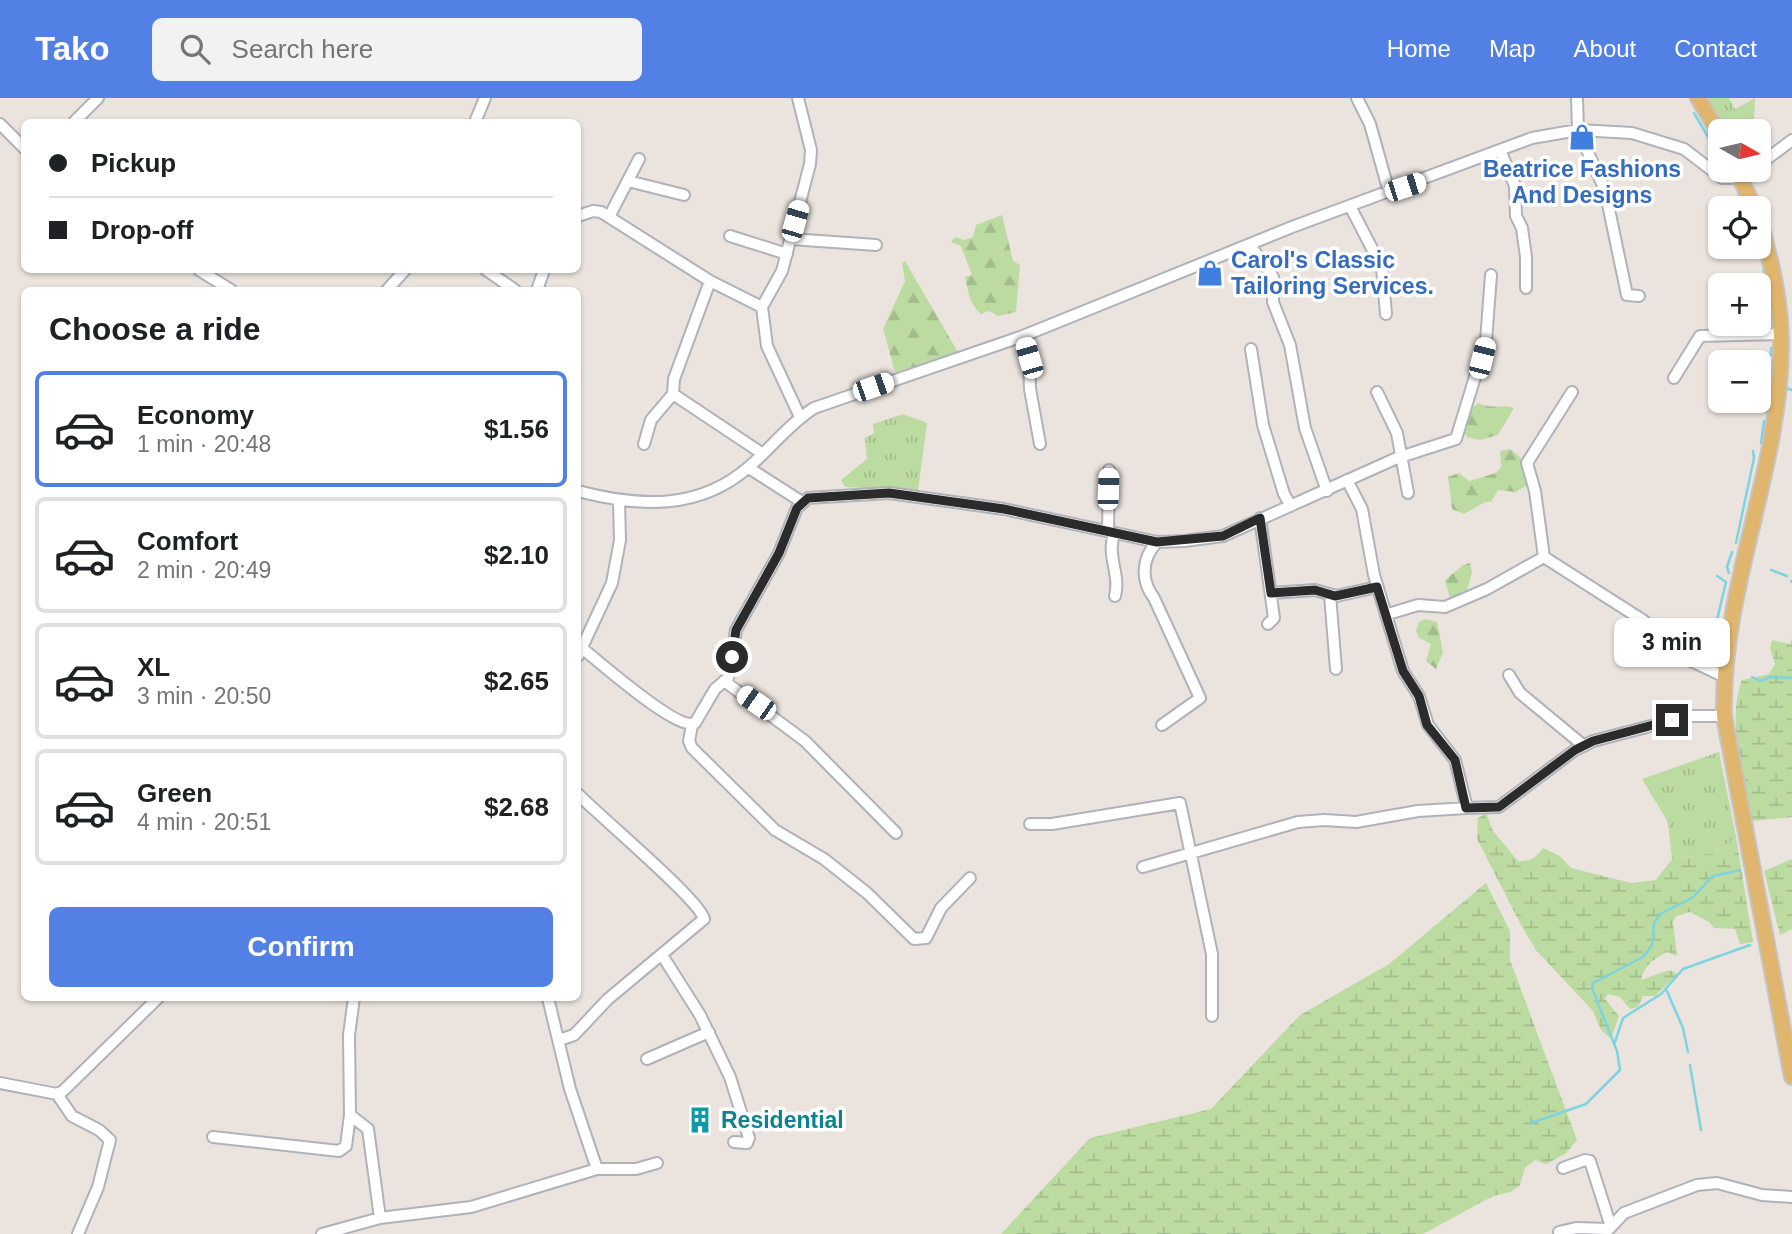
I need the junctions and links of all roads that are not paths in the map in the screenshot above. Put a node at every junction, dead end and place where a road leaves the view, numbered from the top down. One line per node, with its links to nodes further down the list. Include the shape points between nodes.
1 (98, 98): 7 (street)
2 (485, 98): 8 (street)
3 (798, 98): 25 (street, via 811,150)
4 (1357, 98): 19 (street, via 1370,124)
5 (1577, 98): 11 (street)
6 (1698, 98): 9 (main road)
7 (77, 119)
8 (476, 119)
9 (1710, 119)
10 (0, 124): 13 (street)
11 (1578, 130): 14 (street, via 1532,138); 17 (street, via 1660,140); 39 (street, via 1605,190 1627,295)
12 (1792, 140): 15 (street)
13 (21, 145)
14 (1500, 150): 19 (street); 38 (street, via 1515,186)
15 (1771, 156)
16 (639, 159): 18 (street)
17 (1708, 165)
18 (628, 181): 20 (street); 23 (street)
19 (1389, 192): 21 (street)
20 (684, 195)
21 (1350, 206): 27 (street); 41 (street, via 1382,268)
22 (581, 215): 23 (street, via 593,211)
23 (609, 217): 34 (street)
24 (730, 236): 28 (street)
25 (790, 239): 26 (street); 28 (street)
26 (876, 245)
27 (1250, 245): 42 (street); 57 (street, via 1273,277 1273,302 1290,345 1305,428)
28 (787, 254): 40 (street)
29 (1769, 259): 43 (main road)
30 (204, 273): 35 (street)
31 (402, 273): 36 (street)
32 (490, 273): 37 (street)
33 (1491, 275): 53 (street, via 1486,341 1458,434 1451,442)
34 (710, 281): 40 (street); 48 (street, via 674,379)
35 (227, 287)
36 (390, 287)
37 (510, 287)
38 (1526, 288)
39 (1639, 296)
40 (762, 307): 49 (street, via 767,346)
41 (1387, 314)
42 (1023, 336): 49 (street, via 836,399); 51 (street)
43 (1785, 339): 45 (street, via 1700,336); 77 (main road, via 1772,428 1729,622)
44 (1251, 349): 62 (street, via 1263,425)
45 (1674, 378)
46 (1377, 392): 53 (street)
47 (1572, 392): 66 (street, via 1527,463)
48 (673, 394): 50 (street, via 652,420); 52 (street)
49 (800, 417): 52 (street)
50 (644, 444)
51 (1041, 444)
52 (763, 454): 54 (street)
53 (1403, 456): 56 (street); 59 (street)
54 (749, 468): 60 (street, via 715,490 688,500); 61 (street)
55 (1109, 470): 64 (street)
56 (1347, 480): 57 (street); 67 (street, via 1362,509)
57 (1326, 491): 62 (street)
58 (581, 492): 60 (street)
59 (1408, 493)
60 (619, 502): 73 (street, via 617,564)
61 (802, 502): 64 (street, via 853,493 889,493 1004,509); 78 (street, via 736,630 732,667)
62 (1291, 506): 63 (street)
63 (1260, 518): 65 (street, via 1223,536); 68 (street)
64 (1111, 532): 65 (street); 70 (street)
65 (1157, 542): 81 (street, via 1150,550 1145,586 1200,698)
66 (1544, 557): 71 (street, via 1445,607 1418,605); 77 (street, via 1644,621 1672,652)
67 (1377, 587): 69 (street); 71 (street)
68 (1271, 593): 69 (street, via 1315,590); 72 (street, via 1274,618)
69 (1330, 595): 75 (street)
70 (1115, 596)
71 (1388, 614): 84 (street, via 1403,671 1419,696 1427,725 1455,760)
72 (1268, 624)
73 (581, 650)
74 (581, 653): 80 (street, via 652,704)
75 (1336, 669)
76 (1508, 676): 82 (street, via 1520,693)
77 (1723, 676): 79 (main road)
78 (724, 681): 80 (street); 86 (street, via 805,741)
79 (1724, 716): 82 (street, via 1689,716); 98 (main road)
80 (692, 725): 89 (street, via 692,748 727,785 775,830 824,859 867,893 914,939 926,938 941,908)
81 (1162, 725)
82 (1584, 746): 84 (street, via 1499,807)
83 (581, 797): 90 (street, via 703,914 703,923)
84 (1466, 808): 87 (street, via 1356,822 1298,822)
85 (1030, 824): 87 (street, via 1135,812 1176,802 1182,807)
86 (896, 833)
87 (1192, 853): 88 (street); 94 (street, via 1212,954)
88 (1143, 867)
89 (970, 878)
90 (662, 956): 95 (street); 96 (street, via 608,999 574,1035)
91 (155, 1001): 100 (street)
92 (354, 1001): 101 (street, via 349,1035)
93 (549, 1001): 96 (street)
94 (1212, 1016)
95 (709, 1032): 97 (street); 103 (street, via 730,1077 749,1138 747,1143)
96 (559, 1040): 106 (street, via 570,1090)
97 (647, 1059)
98 (1792, 1077)
99 (0, 1083): 100 (street)
100 (57, 1094): 112 (street, via 72,1116 110,1140)
101 (350, 1115): 102 (street, via 346,1146 339,1151); 108 (street, via 368,1129)
102 (213, 1137)
103 (734, 1142)
104 (657, 1163): 106 (street)
105 (1563, 1168): 109 (street, via 1590,1161)
106 (597, 1169): 108 (street, via 471,1207)
107 (1792, 1197): 109 (street, via 1762,1195 1717,1183 1697,1185 1624,1213 1615,1219)
108 (380, 1218): 111 (street)
109 (1614, 1229): 110 (street)
110 (1559, 1232)
111 (326, 1233)
112 (78, 1234)

